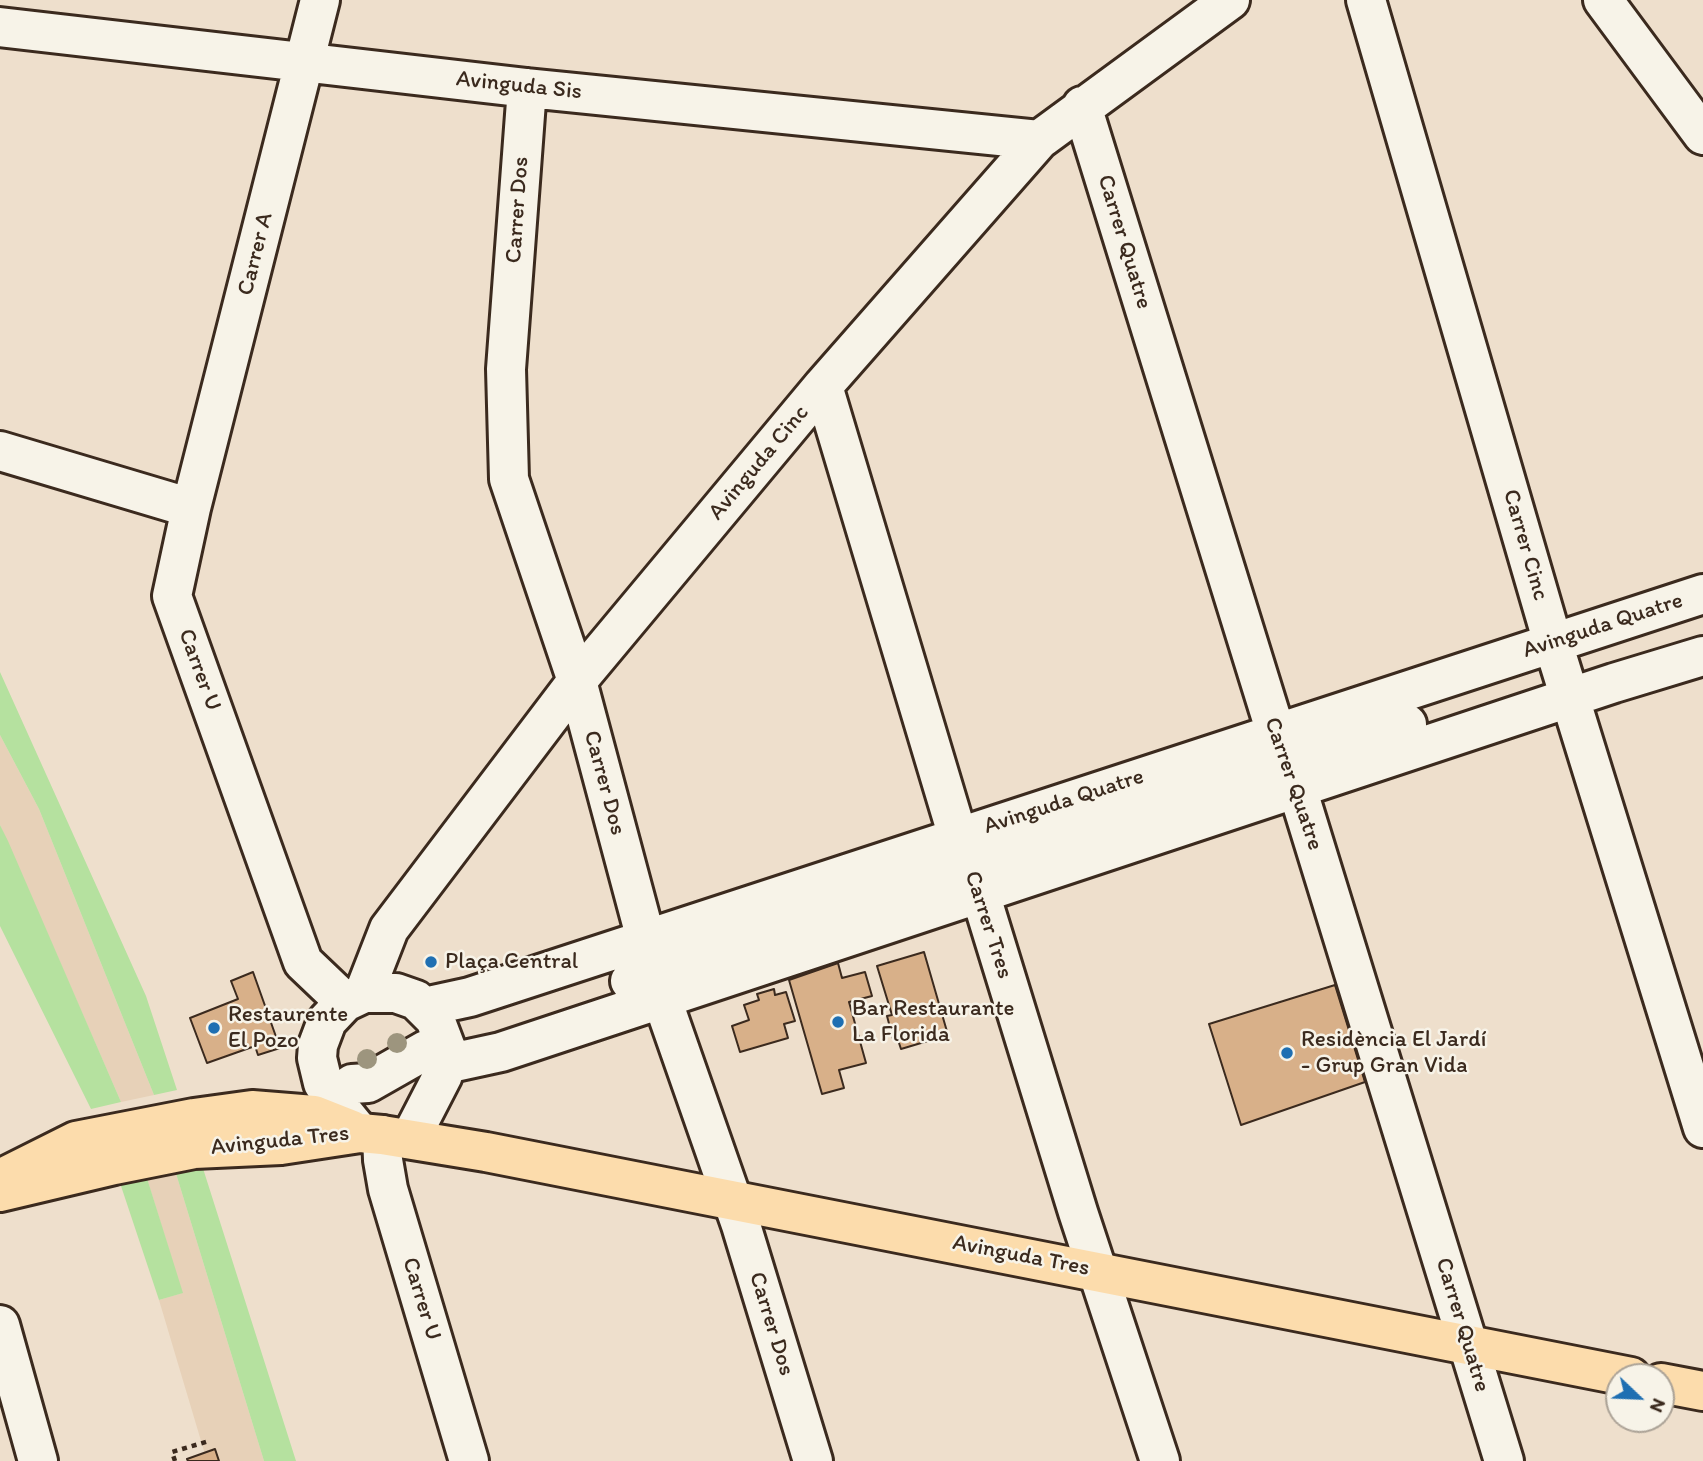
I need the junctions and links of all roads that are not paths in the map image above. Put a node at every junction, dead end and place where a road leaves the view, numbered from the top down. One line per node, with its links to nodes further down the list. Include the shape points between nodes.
1 (320, 0): 6 (street, Carrer A)
2 (1230, 0): 9 (street, Avinguda Cinc)
3 (1366, 0): 18 (street, Carrer Cinc)
4 (1603, 0): 8 (street)
5 (0, 27): 6 (street, Avinguda Sis)
6 (305, 61): 7 (street, Avinguda Sis); 14 (street, Carrer A)
7 (527, 88): 11 (street, Avinguda Sis); 19 (street, Carrer Dos, via 506,369 509,479)
8 (1691, 100): 10 (street)
9 (1082, 106): 11 (street, Avinguda Cinc); 20 (street, Carrer Quatre)
10 (1703, 135)
11 (1039, 140): 12 (street, Avinguda Cinc)
12 (823, 386): 19 (street, Avinguda Cinc); 21 (street, Carrer Tres)
13 (0, 451): 14 (street)
14 (191, 508): 23 (street, Carrer U, via 172,596 303,962)
15 (1703, 594): 18 (street, Avinguda Quatre)
16 (1703, 631): 18 (street, Avinguda Quatre)
17 (1703, 656): 18 (street, Avinguda Quatre)
18 (1563, 672): 20 (street, Avinguda Quatre); 20 (street, Avinguda Quatre); 27 (street, Carrer Cinc)
19 (577, 681): 22 (street, Carrer Dos); 23 (street, Avinguda Cinc, via 389,929)
20 (1287, 761): 21 (street, Avinguda Quatre); 21 (street, Avinguda Quatre); 34 (street, Carrer Quatre)
21 (969, 865): 22 (street, Avinguda Quatre); 22 (street, Avinguda Quatre); 32 (street, Carrer Tres)
22 (654, 970): 24 (street, Avinguda Quatre); 25 (street, Avinguda Quatre, via 486,1056); 31 (street, Carrer Dos)
23 (355, 998): 24 (street, via 396,993); 28 (street, via 327,1021 318,1045 320,1077 329,1094)
24 (424, 1007): 25 (street, via 445,1042)
25 (442, 1051): 26 (street, via 368,1083); 28 (street, via 439,1086)
26 (352, 1084)
27 (1703, 1128)
28 (384, 1136): 29 (main road, Avinguda Tres, via 314,1115 252,1110 76,1142); 30 (main road, Avinguda Tres, via 194,1149); 31 (main road, Avinguda Tres); 39 (street, Carrer U, via 388,1189)
29 (0, 1179)
30 (0, 1192)
31 (732, 1200): 32 (main road, Avinguda Tres); 40 (street, Carrer Dos)
32 (1098, 1272): 34 (main road, Avinguda Tres); 41 (street, Carrer Tres)
33 (0, 1325): 38 (street)
34 (1469, 1345): 35 (main road, Avinguda Tres); 42 (street, Carrer Quatre)
35 (1605, 1372)
36 (1675, 1386): 37 (main road)
37 (1703, 1391)
38 (38, 1461)
39 (470, 1461)
40 (813, 1461)
41 (1160, 1461)
42 (1504, 1461)

